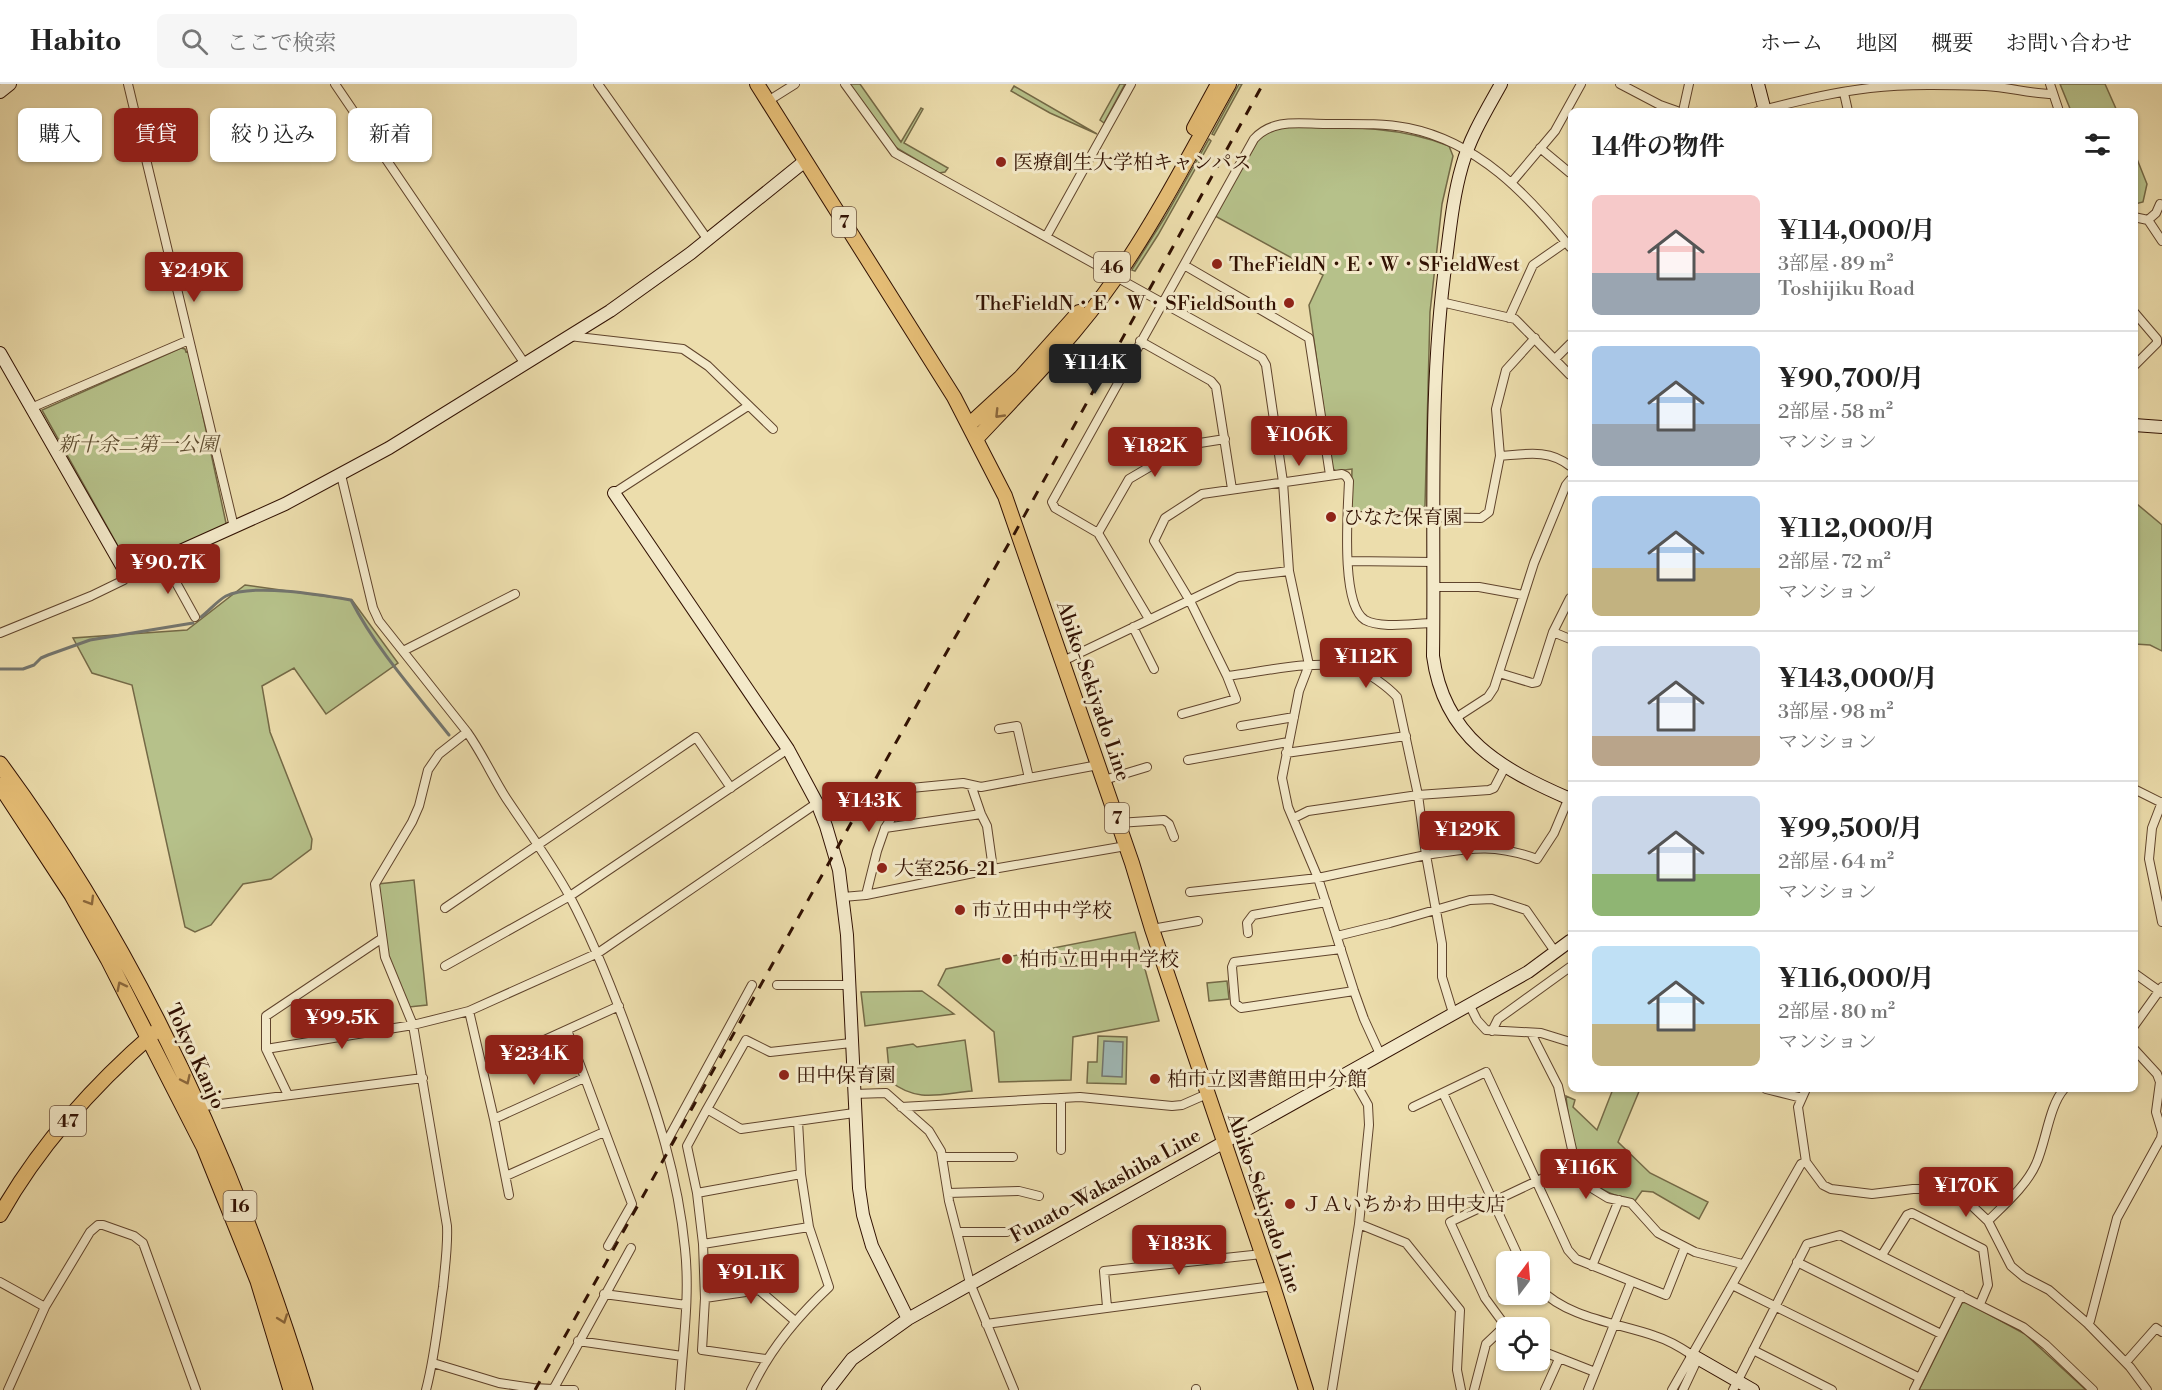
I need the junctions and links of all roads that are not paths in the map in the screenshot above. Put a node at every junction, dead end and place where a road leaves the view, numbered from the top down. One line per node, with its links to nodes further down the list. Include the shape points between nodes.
1 (10, 84): 19 (street)
2 (128, 84): 51 (street)
3 (335, 84): 57 (street)
4 (598, 84): 40 (street)
5 (758, 84): 22 (main road, Abiko-Sekiyado Line / 7)
6 (795, 84): 22 (street)
7 (845, 84): 39 (street, via 895,153)
8 (1131, 84): 39 (street)
9 (1218, 84): 44 (main road, 46)
10 (1229, 84): 44 (main road, 46, via 1156,216)
11 (1501, 84): 32 (street)
12 (1581, 84): 23 (street)
13 (1620, 84): 24 (street)
14 (1689, 84): 25 (street)
15 (1758, 84): 26 (street)
16 (2050, 84): 21 (street)
17 (1983, 85): 18 (street); 21 (street)
18 (1881, 86): 20 (street)
19 (0, 92)
20 (1844, 93): 27 (street); 28 (street)
21 (2053, 94): 29 (street)
22 (768, 101): 33 (main road, Abiko-Sekiyado Line / 7)
23 (1571, 108)
24 (1668, 108)
25 (1684, 108)
26 (1762, 108)
27 (1772, 108)
28 (1847, 108)
29 (2059, 108)
30 (1568, 114): 31 (street)
31 (1540, 148): 34 (street); 35 (street)
32 (1467, 150): 35 (street); 43 (street, via 1425,132 1394,126 1283,123 1269,128 1254,139); 46 (street, via 1455,196)
33 (805, 160): 40 (street); 61 (main road, Abiko-Sekiyado Line / 7)
34 (1568, 171)
35 (1512, 182): 42 (street)
36 (2160, 204): 38 (street)
37 (2138, 218): 38 (street)
38 (2148, 220): 41 (street)
39 (1046, 237): 44 (street)
40 (708, 240): 49 (street)
41 (2162, 242)
42 (1568, 244): 48 (street, via 1533,265)
43 (1184, 265): 45 (street); 70 (street, via 1309,338)
44 (1113, 275): 45 (street); 61 (main road, 46, via 1039,357); 65 (main road, 46, one-way to 65, via 1067,341)
45 (1162, 302): 52 (street); 71 (street, via 1262,358)
46 (1441, 302): 48 (street); 76 (street)
47 (2138, 317): 56 (street, via 2157,339)
48 (1509, 318): 50 (street)
49 (569, 336): 57 (street); 59 (street, via 683,349 708,366)
50 (1535, 338): 55 (street); 67 (street, via 1506,370 1496,409)
51 (189, 340): 60 (street); 77 (street)
52 (1140, 341): 66 (street, via 1215,384); 78 (street, via 1052,502 1055,508)
53 (1568, 346): 55 (street)
54 (0, 353): 60 (street)
55 (1555, 359): 58 (street)
56 (2138, 362)
57 (525, 364): 69 (street)
58 (1568, 373)
59 (748, 406): 64 (street); 74 (street)
60 (31, 408): 83 (street)
61 (970, 424): 65 (main road, Abiko-Sekiyado Line / 7)
62 (2138, 425): 63 (street)
63 (2162, 427)
64 (773, 429)
65 (977, 438): 97 (main road, Abiko-Sekiyado Line / 7, via 1005,496)
66 (1225, 440): 73 (street); 78 (street, via 1187,445 1129,478)
67 (1500, 456): 68 (street, via 1542,453); 76 (street, via 1486,516)
68 (1568, 464)
69 (341, 475): 77 (street); 96 (street, via 372,608)
70 (1330, 475): 71 (street); 75 (street, via 1342,474 1349,480)
71 (1282, 482): 73 (street); 82 (street)
72 (1568, 482): 86 (street)
73 (1232, 489): 87 (street, via 1202,494 1169,514 1154,541)
74 (615, 493): 110 (street)
75 (1348, 516): 76 (street); 80 (street)
76 (1434, 517): 81 (street)
77 (234, 527): 79 (street)
78 (1098, 533): 90 (street)
79 (163, 559): 83 (street); 89 (street)
80 (1348, 561): 81 (street); 91 (street, via 1356,608 1366,620 1380,625)
81 (1434, 562): 84 (street)
82 (1289, 571): 87 (street, via 1238,577); 98 (street)
83 (127, 576): 94 (street, via 91,596)
84 (1433, 587): 86 (street, via 1479,586); 91 (street)
85 (515, 594): 96 (street)
86 (1523, 596): 100 (street)
87 (1190, 601): 90 (street); 101 (street)
88 (1568, 602): 93 (street)
89 (195, 617)
90 (1149, 619): 92 (street)
91 (1434, 623): 104 (street, via 1435,670)
92 (1133, 627): 97 (street); 99 (street)
93 (1553, 632): 95 (street); 100 (street, via 1537,682)
94 (0, 633)
95 (1568, 638)
96 (403, 651): 107 (street)
97 (1063, 661): 114 (main road, Abiko-Sekiyado Line / 7)
98 (1309, 665): 101 (street); 103 (street); 108 (street, via 1354,668 1392,691)
99 (1154, 669)
100 (1499, 673): 104 (street, via 1488,696)
101 (1227, 676): 102 (street, via 1236,699)
102 (1182, 714)
103 (1294, 717): 105 (street); 109 (street)
104 (1454, 719): 115 (street, via 1480,749)
105 (1241, 726)
106 (999, 729): 117 (street, via 1017,726)
107 (467, 732): 133 (street); 150 (street, via 440,754 428,770 420,806 375,884)
108 (1406, 736): 111 (street); 123 (street)
109 (1288, 742): 111 (street); 112 (street)
110 (788, 749): 121 (street); 127 (street)
111 (1286, 753): 129 (street, via 1282,778)
112 (1188, 760)
113 (0, 764): 169 (highway, Tokyo Kanjo / 16, one-way to 169, via 81,886)
114 (1098, 765): 117 (street); 118 (main road, Abiko-Sekiyado Line / 7)
115 (1505, 766): 123 (street, via 1494,788 1489,790); 124 (street)
116 (1147, 768): 118 (street)
117 (1029, 778): 120 (street, via 981,787)
118 (1104, 780): 130 (main road, Abiko-Sekiyado Line / 7)
119 (0, 785): 173 (highway, Tokyo Kanjo / 16, one-way to 119, via 72,895)
120 (971, 785): 128 (street); 131 (street, via 911,788)
121 (731, 788): 133 (street, via 696,737); 140 (street)
122 (2138, 791): 126 (street)
123 (1418, 795): 129 (street, via 1308,811); 135 (street)
124 (1568, 796)
125 (1568, 802): 135 (street, via 1537,859 1490,847)
126 (2162, 802): 146 (street, via 2152,828 2149,859)
127 (817, 803): 141 (street, via 832,843); 153 (street)
128 (981, 814): 131 (street); 136 (street, via 987,826)
129 (1294, 818): 137 (street)
130 (1118, 823): 132 (street, via 1164,820); 134 (main road, Abiko-Sekiyado Line / 7)
131 (885, 828): 139 (street)
132 (1174, 837)
133 (539, 844): 140 (street); 143 (street)
134 (1126, 846): 136 (street); 147 (main road, Abiko-Sekiyado Line / 7)
135 (1426, 855): 137 (street); 144 (street)
136 (993, 869): 139 (street)
137 (1318, 878): 138 (street); 142 (street)
138 (1190, 892)
139 (866, 895): 141 (street)
140 (570, 896): 153 (street); 155 (street)
141 (843, 897): 160 (street)
142 (1326, 902): 148 (street, via 1253,915 1247,923); 149 (street)
143 (445, 908)
144 (1436, 910): 149 (street); 154 (street, via 1470,900 1492,899 1515,905 1526,910); 166 (street, via 1443,977)
145 (1198, 921): 147 (street)
146 (2162, 922)
147 (1152, 929): 188 (main road, Abiko-Sekiyado Line / 7)
148 (1248, 933)
149 (1337, 936): 152 (street)
150 (381, 939): 168 (street); 176 (street, via 266,1016)
151 (1568, 943): 154 (street, Funato-Wakashiba Line)
152 (1341, 948): 162 (street); 162 (street, via 1234,962 1235,1003 1241,1008)
153 (598, 953): 164 (street); 165 (street)
154 (1556, 953): 163 (street, Funato-Wakashiba Line)
155 (445, 966)
156 (1568, 968): 171 (street, via 1498,1018)
157 (2138, 976): 161 (street)
158 (752, 985): 201 (street)
159 (777, 985): 160 (street)
160 (849, 985): 175 (street)
161 (2161, 990): 167 (street)
162 (1354, 991): 178 (street)
163 (1469, 1004): 166 (street, Funato-Wakashiba Line); 171 (street, via 1482,1027)
164 (619, 1006): 170 (street); 201 (street)
165 (469, 1011): 168 (street); 179 (street)
166 (1453, 1013): 178 (street, Funato-Wakashiba Line)
167 (2138, 1021)
168 (413, 1025): 176 (street); 181 (street)
169 (161, 1027): 173 (main road, 47); 192 (highway, Tokyo Kanjo / 16, one-way to 192)
170 (567, 1030): 179 (street); 182 (street)
171 (1492, 1031): 172 (street)
172 (1531, 1033): 174 (street); 206 (street, via 1558,1086)
173 (149, 1037): 192 (highway, Tokyo Kanjo / 16); 216 (main road, 47, via 64,1124)
174 (1568, 1041)
175 (851, 1043): 187 (street); 195 (street, via 770,1052 746,1040)
176 (266, 1050): 189 (street)
177 (2138, 1053): 249 (street, via 2160,1083 2156,1112 2161,1138 2117,1218)
178 (1380, 1054): 180 (street, Funato-Wakashiba Line)
179 (483, 1068): 197 (street)
180 (1349, 1071): 200 (street, Funato-Wakashiba Line); 218 (street, via 1365,1096 1369,1113)
181 (423, 1078): 189 (street); 263 (street, via 448,1240)
182 (584, 1078): 197 (street); 199 (street)
183 (1778, 1092): 191 (street)
184 (1805, 1092): 191 (street)
185 (2062, 1092): 217 (street, via 2036,1166)
186 (1443, 1093): 194 (street); 209 (street, via 1486,1072); 215 (street)
187 (853, 1094): 193 (street, via 886,1093); 196 (street)
188 (1207, 1094): 190 (street, via 1172,1106); 200 (main road, Abiko-Sekiyado Line / 7)
189 (288, 1095): 192 (street)
190 (1061, 1098): 193 (street); 202 (street)
191 (1802, 1098): 205 (street, via 1798,1107)
192 (191, 1107): 270 (highway, Tokyo Kanjo / 16, via 258,1281); 271 (highway, Tokyo Kanjo / 16, one-way to 271, via 250,1230)
193 (900, 1107): 203 (street, via 929,1131)
194 (1413, 1107)
195 (707, 1109): 198 (street, via 741,1129); 210 (street, via 687,1146)
196 (854, 1113): 198 (street); 247 (street, via 863,1215 872,1246)
197 (494, 1119): 208 (street)
198 (798, 1121): 207 (street)
199 (604, 1132): 208 (street); 223 (street, via 632,1204)
200 (1224, 1141): 227 (main road, Abiko-Sekiyado Line / 7); 234 (street, Funato-Wakashiba Line)
201 (666, 1143): 242 (street, via 686,1252)
202 (1061, 1150)
203 (942, 1157): 204 (street); 211 (street)
204 (1013, 1157)
205 (1806, 1162): 217 (street, via 1816,1178 1831,1189 1872,1194 1932,1189 1969,1203); 230 (street, via 1801,1164)
206 (1575, 1163): 209 (street); 214 (street, via 1590,1187)
207 (801, 1174): 210 (street); 219 (street)
208 (506, 1176): 212 (street)
209 (1536, 1181): 215 (street); 231 (street, via 1568,1250 1576,1259)
210 (697, 1193): 222 (street)
211 (948, 1193): 213 (street, via 1019,1191); 220 (street)
212 (509, 1195)
213 (1039, 1196)
214 (1618, 1200): 224 (street, via 1631,1203 1658,1233); 231 (street)
215 (1493, 1201): 226 (street); 246 (street, via 1450,1222 1485,1298)
216 (0, 1215)
217 (1988, 1221): 249 (street, via 2011,1266 2049,1290)
218 (1359, 1224): 279 (street); 280 (street, via 1406,1243 1460,1310 1457,1370)
219 (809, 1227): 222 (street); 248 (street, via 830,1287)
220 (957, 1232): 221 (street); 234 (street)
221 (1007, 1232)
222 (703, 1244): 239 (street)
223 (609, 1246)
224 (1685, 1247): 230 (street); 233 (street, via 1666,1295)
225 (631, 1248): 237 (street)
226 (1516, 1251)
227 (1262, 1254): 236 (main road, Abiko-Sekiyado Line / 7); 244 (street, via 1104,1271)
228 (1882, 1255): 229 (street, via 1840,1235 1807,1244); 238 (street); 241 (street, via 1912,1213 1968,1240 1983,1249 1988,1285)
229 (1797, 1262): 245 (street); 253 (street)
230 (1742, 1264): 235 (street)
231 (1592, 1266): 233 (street)
232 (0, 1282): 243 (street)
233 (1631, 1282): 251 (street)
234 (970, 1283): 247 (street, Funato-Wakashiba Line); 250 (street)
235 (1732, 1285): 245 (street); 259 (street)
236 (1273, 1286): 244 (street); 278 (main road, Abiko-Sekiyado Line / 7)
237 (604, 1294): 242 (street); 255 (street)
238 (1961, 1295): 241 (street); 253 (street)
239 (705, 1298): 248 (street, via 759,1290); 260 (street, via 702,1350)
240 (1550, 1298): 251 (street)
241 (1980, 1304): 289 (street, via 2024,1327)
242 (686, 1305): 258 (street)
243 (45, 1306): 268 (street); 269 (street, via 94,1228 103,1225 134,1236 147,1250)
244 (1107, 1307): 250 (street)
245 (1776, 1307): 256 (street); 265 (street)
246 (1499, 1317)
247 (908, 1318): 276 (street, Funato-Wakashiba Line, via 852,1359)
248 (795, 1321): 260 (street)
249 (2087, 1323): 262 (street)
250 (986, 1324): 277 (street)
251 (1614, 1326): 259 (street, via 1664,1339); 264 (street)
252 (2162, 1332): 262 (street, via 2156,1328)
253 (1941, 1334): 265 (street)
254 (1496, 1336): 281 (street, via 1486,1344)
255 (578, 1341): 258 (street); 267 (street)
256 (1753, 1350): 266 (street); 287 (street)
257 (1550, 1355): 261 (street)
258 (682, 1356): 274 (street)
259 (1695, 1357): 266 (street); 284 (street); 285 (street)
260 (766, 1359): 275 (street)
261 (1560, 1359): 264 (street); 282 (street)
262 (2126, 1362): 290 (street)
263 (433, 1363): 267 (street, via 499,1383); 272 (street)
264 (1595, 1372): 283 (street)
265 (1920, 1378): 288 (street)
266 (1735, 1386): 286 (street)
267 (554, 1388): 273 (street)
268 (8, 1390)
269 (196, 1390)
270 (291, 1390)
271 (305, 1390)
272 (426, 1390)
273 (574, 1390)
274 (680, 1390)
275 (751, 1390)
276 (828, 1390)
277 (1014, 1390)
278 (1306, 1390)
279 (1332, 1390)
280 (1461, 1390)
281 (1474, 1390)
282 (1545, 1390)
283 (1588, 1390)
284 (1672, 1390)
285 (1683, 1390)
286 (1753, 1390)
287 (1832, 1390)
288 (1914, 1390)
289 (2093, 1390)
290 (2147, 1390)

